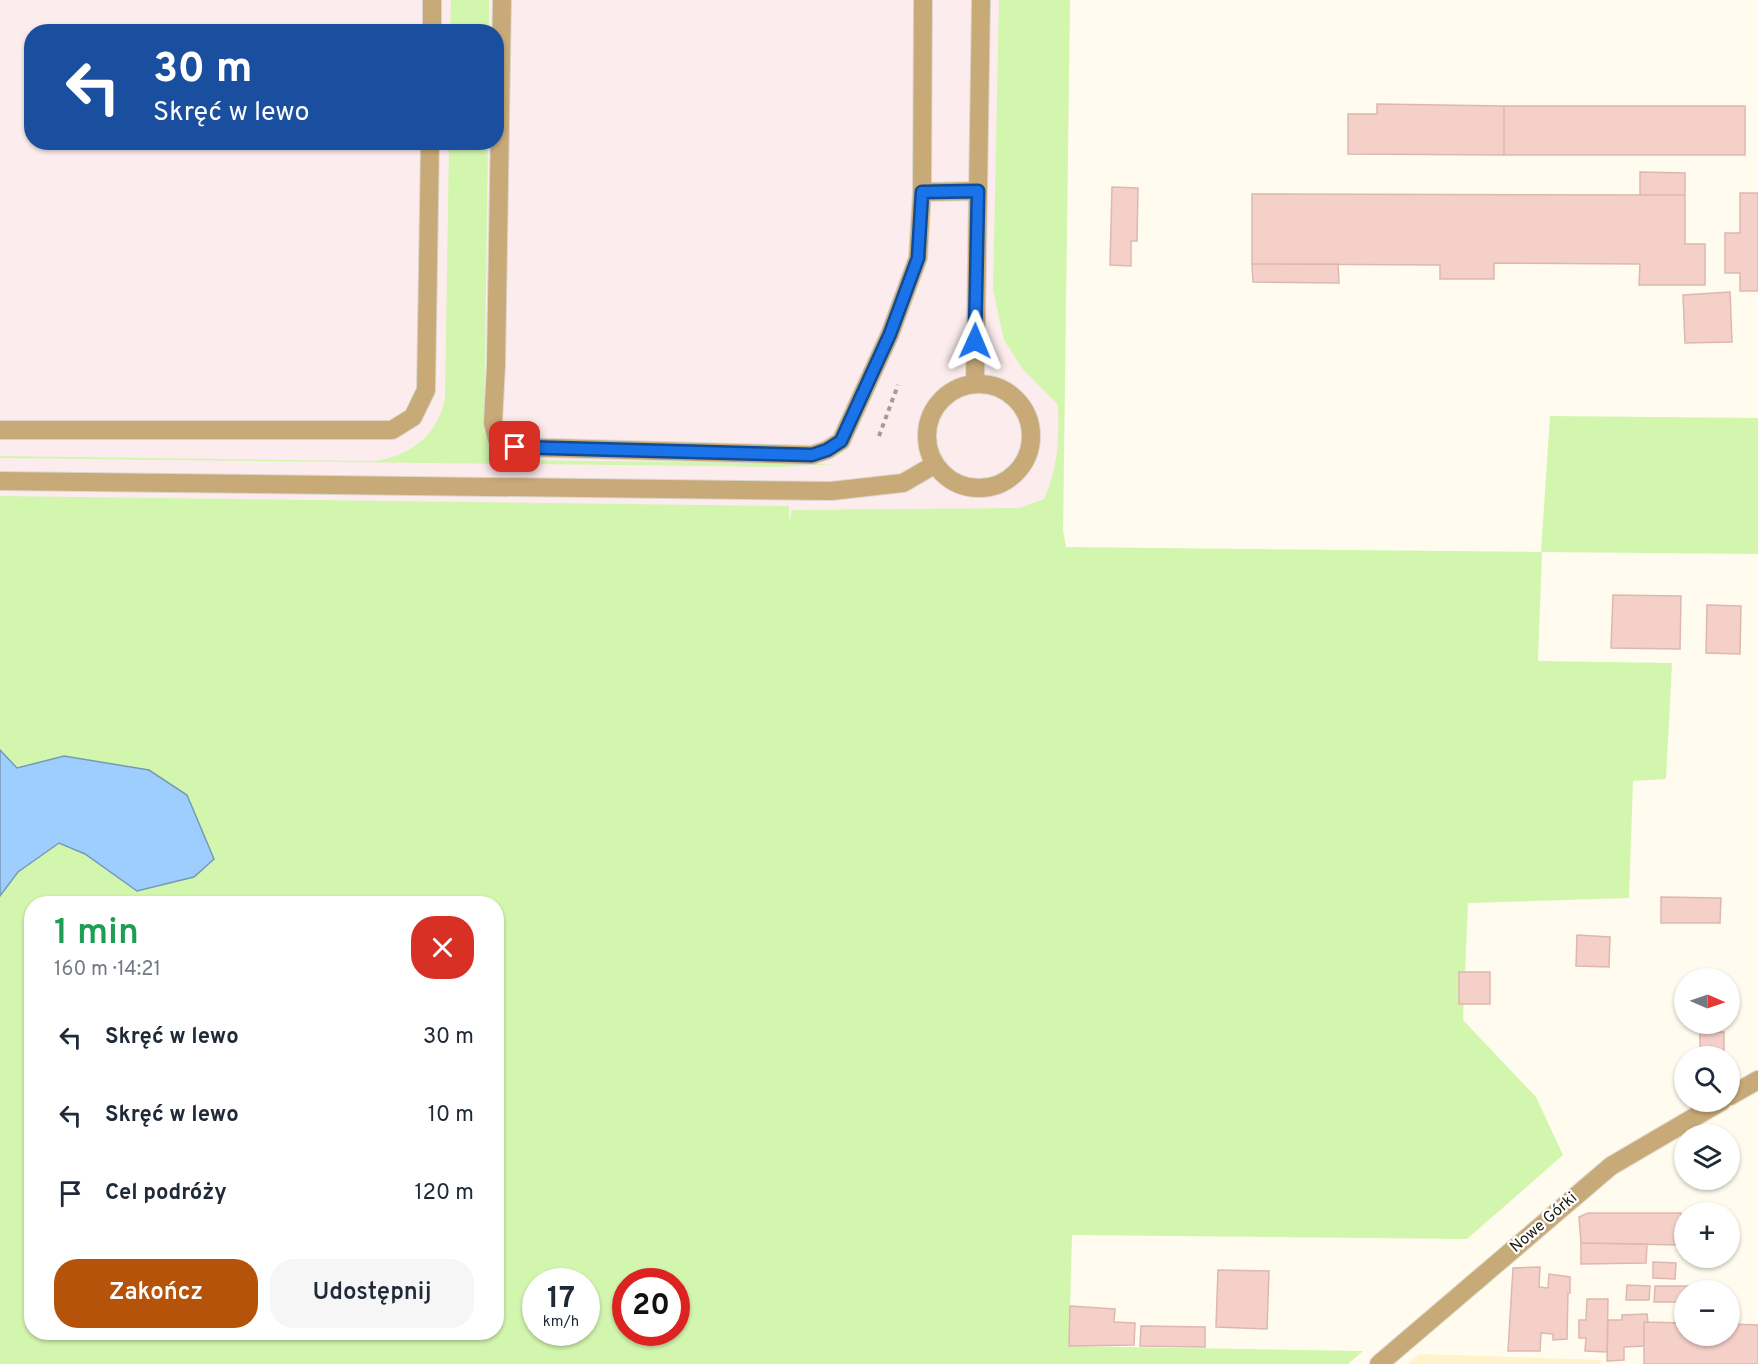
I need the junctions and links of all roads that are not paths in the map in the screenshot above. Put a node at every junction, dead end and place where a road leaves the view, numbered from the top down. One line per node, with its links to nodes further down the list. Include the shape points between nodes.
1 (432, 0): 5 (street)
2 (502, 0): 6 (street)
3 (923, 0): 10 (street)
4 (981, 0): 9 (street)
5 (432, 24)
6 (502, 24)
7 (430, 150): 12 (street, via 426,390 414,417 392,430)
8 (499, 150): 10 (street, via 493,423 497,439 515,447 812,455 827,450 841,441 890,334 918,258)
9 (978, 191): 10 (street); 11 (street)
10 (922, 192)
11 (975, 384): 13 (street, via 950,392 938,402 930,417 926,433); 13 (street, via 1000,388 1015,398 1026,413 1031,430 1030,449 1023,465 1011,479 994,487 976,489 960,486)
12 (0, 430)
13 (934, 465): 14 (street, via 903,483 831,491)
14 (0, 481)
15 (1758, 1080): 16 (street)
16 (1740, 1090)
17 (1703, 1112): 18 (street, Nowe Górki, via 1611,1166)
18 (1379, 1364)

